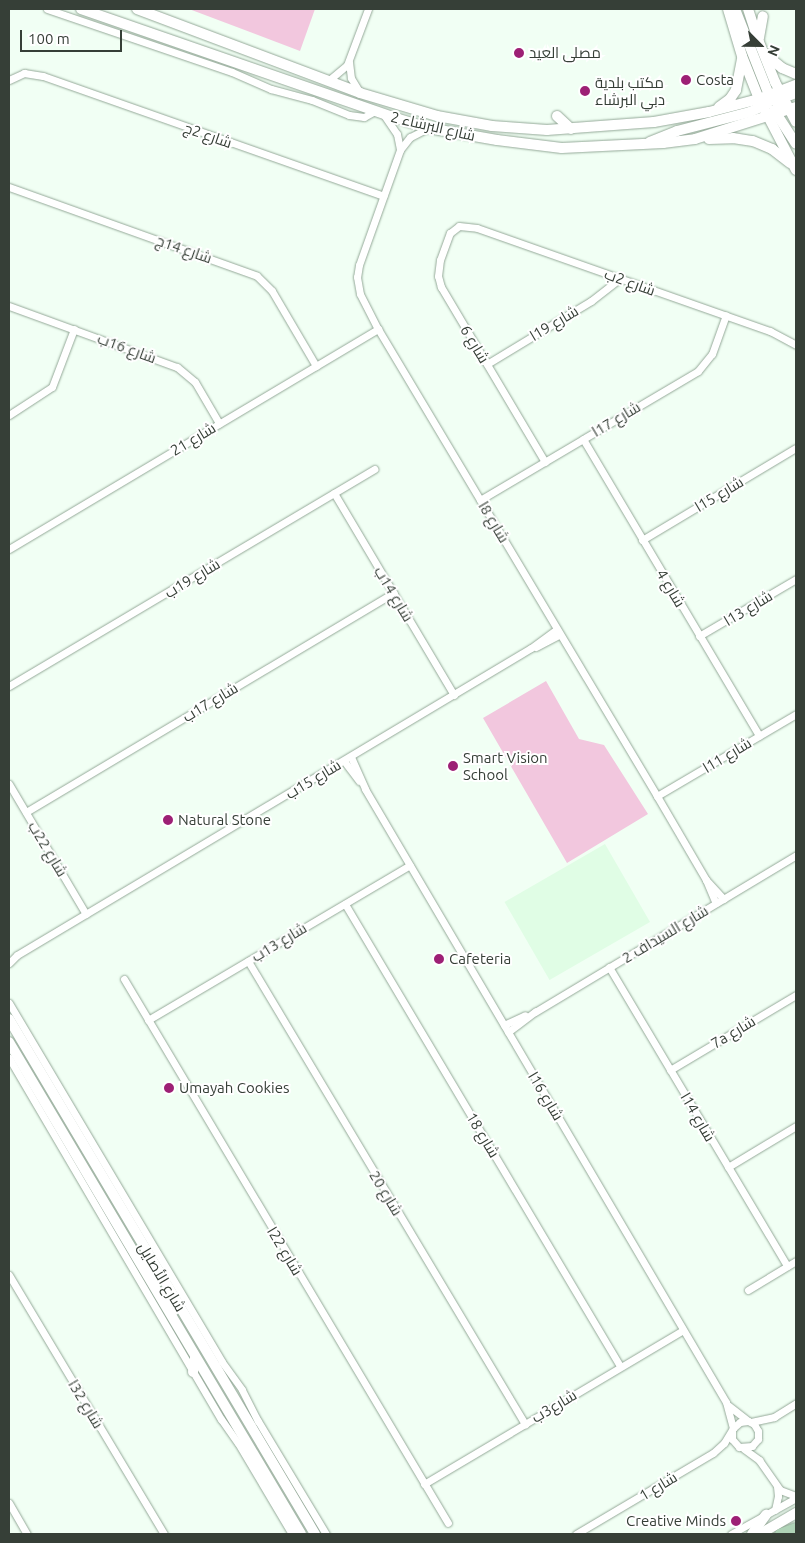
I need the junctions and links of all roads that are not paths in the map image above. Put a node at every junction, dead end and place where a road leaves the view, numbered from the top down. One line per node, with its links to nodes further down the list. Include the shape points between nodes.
1 (47, 9): 22 (street, via 354,116)
2 (81, 9): 22 (street, شارع البرشاء 2)
3 (137, 9): 15 (street, شارع البرشاء 2)
4 (368, 9): 12 (street)
5 (728, 9): 11 (street)
6 (735, 9): 19 (street)
7 (748, 9): 9 (street)
8 (763, 16): 9 (street)
9 (758, 42): 10 (street)
10 (763, 52): 13 (street, via 782,68); 19 (street)
11 (742, 56): 19 (street); 21 (street, via 736,90 727,101)
12 (349, 62): 15 (street); 17 (street, via 351,78)
13 (796, 74)
14 (9, 80): 33 (street, شارع 2ج, via 20,74 33,74)
15 (328, 81): 17 (street, شارع البرشاء 2)
16 (796, 85): 19 (street, شارع البرشاء 2)
17 (360, 93): 26 (street, شارع البرشاء 2, via 419,111 475,123)
18 (796, 94): 19 (street)
19 (771, 103): 20 (street); 21 (street, شارع البرشاء 2); 27 (street, شارع البرشاء 2); 28 (street); 29 (street, via 750,112 671,133); 31 (street)
20 (793, 108): 24 (street)
21 (709, 112): 26 (street, شارع البرشاء 2)
22 (379, 113): 25 (street, شارع البرشاء 2); 30 (street, via 395,129)
23 (557, 116): 26 (street)
24 (796, 122)
25 (428, 128): 29 (street, شارع البرشاء 2, via 562,148); 30 (street, شارع 8ا, via 410,137)
26 (571, 129)
27 (695, 139): 29 (street, شارع البرشاء 2); 31 (street, via 753,141 772,150)
28 (796, 144)
29 (644, 145)
30 (400, 150): 33 (street, شارع 8ا)
31 (795, 168)
32 (9, 187): 42 (street, شارع 14ج, via 257,276 272,291)
33 (383, 196): 39 (street, شارع 8ا, via 357,277 360,294)
34 (462, 225): 35 (street, شارع 2ب); 41 (street, شارع 6, via 449,236 440,260 439,282)
35 (620, 278): 37 (street, شارع 2ب); 41 (street, شارع 19ا, via 591,301)
36 (9, 306): 38 (street, شارع 16ب)
37 (726, 315): 40 (street, شارع 2ب, via 770,331); 45 (street, شارع 17ا, via 712,354 698,371)
38 (74, 329): 43 (street, via 52,387); 44 (street, شارع 16ب, via 177,367 195,382)
39 (378, 329): 42 (street, شارع 21); 50 (street, شارع 8ا)
40 (796, 345)
41 (487, 364): 47 (street, شارع 6)
42 (316, 366): 44 (street, شارع 21)
43 (9, 415)
44 (220, 423): 52 (street, شارع 21)
45 (583, 439): 47 (street, شارع 17ا); 51 (street, شارع 4)
46 (796, 448): 51 (street, شارع 15ا)
47 (545, 462): 50 (street, شارع 17ا)
48 (375, 469): 49 (street, شارع 19ب)
49 (334, 493): 54 (street, شارع 14ب); 57 (street, شارع 19ب)
50 (480, 500): 55 (street, شارع 8ا)
51 (642, 540): 56 (street, شارع 4)
52 (9, 549)
53 (796, 579): 56 (street, شارع 13ا)
54 (394, 593): 58 (street, شارع 14ب); 64 (street, شارع 17ب)
55 (559, 631): 58 (street, شارع 15ب); 63 (street, شارع 8ا)
56 (699, 636): 60 (street, شارع 4)
57 (9, 686)
58 (454, 694): 61 (street, شارع 15ب)
59 (796, 714): 60 (street, شارع 11ا)
60 (759, 736): 63 (street, شارع 11ا)
61 (347, 759): 66 (street, شارع 16ا); 71 (street, شارع 15ب)
62 (9, 784): 64 (street, شارع 22ب)
63 (657, 796): 67 (street, شارع 8ا)
64 (26, 812): 71 (street, شارع 22ب)
65 (796, 855): 68 (street, شارع السيداف 2)
66 (410, 865): 70 (street, شارع 13ب); 82 (street, شارع 16ا)
67 (706, 880): 68 (street, شارع 8ا); 69 (street, شارع 8ا)
68 (724, 899): 69 (street, شارع السيداف 2)
69 (716, 903): 76 (street, شارع السيداف 2)
70 (345, 904): 74 (street, شارع 13ب); 98 (street, شارع 18)
71 (86, 914): 72 (street, شارع 15ب)
72 (17, 955): 73 (street, شارع 15ب); 75 (street, شارع 15ب)
73 (9, 958)
74 (248, 961): 81 (street, شارع 13ب); 104 (street, شارع 20)
75 (9, 963)
76 (609, 967): 82 (street, شارع السيداف 2); 86 (street, شارع 14ا)
77 (124, 978): 81 (street, شارع 22ا)
78 (796, 994): 86 (street, 7a شارع)
79 (9, 1004): 123 (street)
80 (9, 1019): 122 (street, شارع الأصايل)
81 (148, 1020): 110 (street, شارع 22ا)
82 (506, 1028): 96 (street, شارع 16ا)
83 (9, 1042): 92 (street, شارع الأصايل)
84 (9, 1058): 87 (street)
85 (9, 1068): 87 (street)
86 (670, 1070): 89 (street, شارع 14ا)
87 (17, 1072): 90 (street)
88 (796, 1126): 89 (street)
89 (728, 1167): 93 (street, شارع 14ا)
90 (126, 1255): 92 (street); 99 (street)
91 (796, 1261): 93 (street)
92 (142, 1264): 97 (street, شارع الأصايل)
93 (787, 1266): 95 (street)
94 (9, 1275): 119 (street, شارع 32ا)
95 (748, 1290)
96 (683, 1330): 98 (street, شارع3ب); 100 (street, شارع 16ا)
97 (195, 1357): 99 (street); 121 (street, شارع الأصايل)
98 (620, 1366): 104 (street, شارع3ب)
99 (193, 1372): 120 (street)
100 (726, 1402): 103 (street, شارع 16ا); 105 (street, شارع 16ا)
101 (796, 1403): 102 (street)
102 (774, 1416): 103 (street); 106 (street)
103 (750, 1422): 105 (street, via 740,1422); 106 (street, via 757,1427)
104 (525, 1424): 110 (street, شارع3ب)
105 (732, 1430): 107 (street, via 732,1439); 108 (street, شارع 1)
106 (758, 1437): 107 (street, via 752,1446); 109 (street)
107 (742, 1448): 108 (street, شارع 1); 109 (street)
108 (713, 1453): 124 (street, شارع 1)
109 (762, 1463): 111 (street)
110 (424, 1484): 116 (street, شارع 22ا)
111 (776, 1487): 112 (street); 114 (street, via 778,1496)
112 (796, 1497): 114 (street)
113 (9, 1503): 118 (street)
114 (771, 1512): 125 (street); 126 (street)
115 (796, 1513): 127 (street)
116 (448, 1523)
117 (796, 1528): 128 (main road)
118 (27, 1534)
119 (164, 1534)
120 (292, 1534)
121 (302, 1534)
122 (315, 1534)
123 (326, 1534)
124 (576, 1534)
125 (731, 1534)
126 (752, 1534)
127 (760, 1534)
128 (780, 1534)

